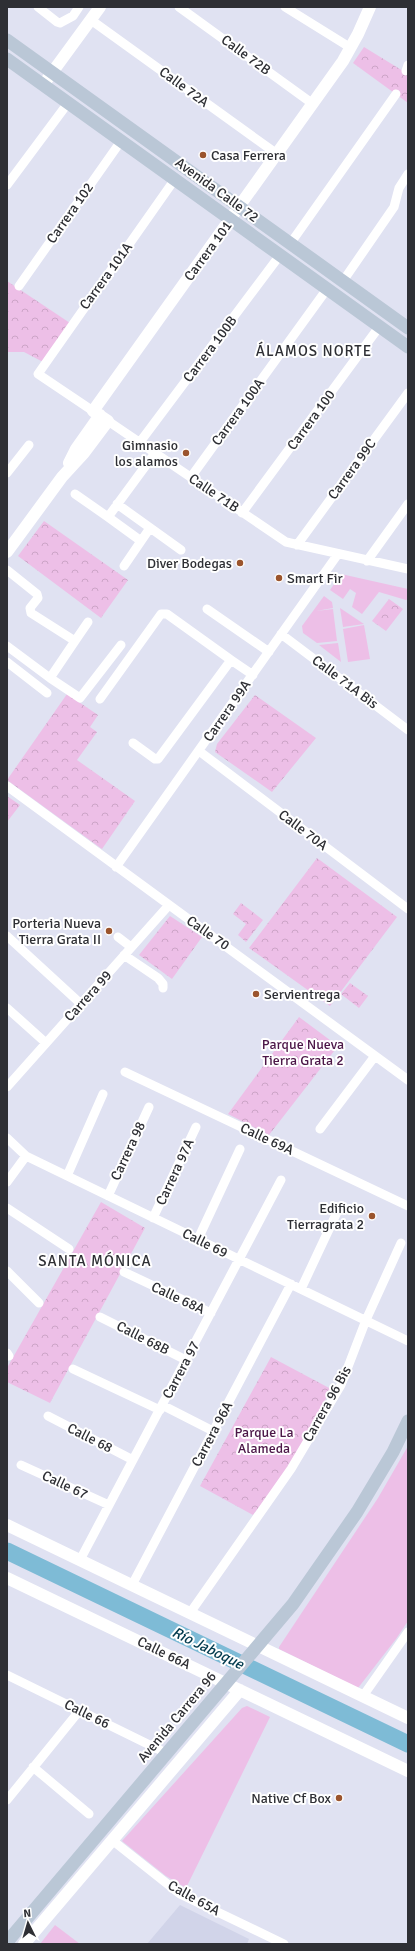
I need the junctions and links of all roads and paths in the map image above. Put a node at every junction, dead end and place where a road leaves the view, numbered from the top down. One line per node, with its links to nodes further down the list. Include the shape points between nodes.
1 (38, 7): 7 (street, via 60,23)
2 (79, 7): 7 (street)
3 (100, 7): 8 (street)
4 (180, 7): 16 (street, Calle 72B)
5 (285, 7): 10 (street)
6 (370, 7): 10 (street, Carrera 101)
7 (73, 16): 8 (street, Calle 72A)
8 (89, 23): 12 (street); 18 (street, Calle 72A)
9 (7, 40): 12 (main road, Avenida Calle 72)
10 (351, 48): 16 (street, Carrera 101)
11 (7, 59): 13 (main road, Avenida Calle 72)
12 (52, 73): 13 (street); 22 (main road, Avenida Calle 72)
13 (43, 85): 15 (main road, Avenida Calle 72)
14 (396, 94): 24 (street)
15 (68, 103): 17 (main road, Avenida Calle 72); 21 (street)
16 (313, 104): 18 (street, Carrera 101)
17 (121, 141): 20 (main road, Avenida Calle 72); 27 (street, Carrera 102)
18 (277, 154): 22 (street, Carrera 101)
19 (408, 174): 26 (street, via 399,188 394,207)
20 (175, 179): 23 (main road, Avenida Calle 72); 32 (street, Carrera 101A)
21 (7, 185)
22 (240, 207): 23 (street, Carrera 101); 24 (main road, Avenida Calle 72)
23 (231, 219): 25 (main road, Avenida Calle 72); 34 (street, Carrera 101)
24 (290, 244): 26 (main road, Avenida Calle 72)
25 (280, 255): 28 (main road, Avenida Calle 72); 35 (street, Carrera 100B)
26 (343, 281): 29 (main road, Avenida Calle 72)
27 (19, 286)
28 (327, 289): 30 (main road, Avenida Calle 72); 39 (street, Carrera 100A)
29 (407, 326)
30 (379, 327): 31 (main road, Avenida Calle 72); 43 (street, Carrera 100)
31 (408, 347)
32 (38, 374): 34 (street, Calle 71B)
33 (408, 393): 47 (street, Carrera 99C)
34 (100, 416): 35 (street, Calle 71B); 49 (street, Carrera 101, via 76,449 62,477)
35 (140, 442): 37 (street, Calle 71B)
36 (29, 445): 38 (street)
37 (155, 453): 39 (street, Calle 71B); 41 (street)
38 (7, 473)
39 (191, 478): 43 (street, Calle 71B)
40 (75, 494): 44 (street)
41 (118, 504): 44 (street); 45 (street)
42 (408, 504): 51 (street)
43 (242, 513): 47 (street, Calle 71B)
44 (108, 517): 46 (street)
45 (150, 528): 46 (street); 48 (street)
46 (141, 541): 52 (street)
47 (297, 546): 50 (street, Calle 71B)
48 (181, 550)
49 (7, 552)
50 (338, 554): 51 (street, Calle 71B); 57 (street, Carrera 99A)
51 (367, 561): 53 (street, Calle 71B)
52 (124, 566)
53 (408, 569)
54 (9, 575): 58 (street, via 37,594 38,598 30,608 32,612)
55 (207, 608): 61 (street)
56 (88, 622): 58 (street)
57 (281, 634): 61 (street, Carrera 99A); 68 (street, Calle 71A Bis)
58 (75, 641): 65 (street)
59 (121, 645): 65 (street, via 81,697)
60 (7, 646): 65 (street)
61 (269, 652): 64 (street, Carrera 99A)
62 (231, 660): 64 (street); 67 (street, via 167,614 161,614); 69 (street, via 161,757 155,759)
63 (7, 662): 66 (street)
64 (253, 675): 70 (street, Carrera 99A)
65 (50, 678)
66 (47, 693)
67 (100, 699)
68 (408, 730)
69 (133, 743)
70 (199, 751): 72 (street, Carrera 99A); 74 (street, Calle 70A)
71 (7, 786): 72 (street, Calle 70)
72 (116, 867): 73 (street, Calle 70)
73 (168, 905): 77 (street, Carrera 99); 83 (street, Calle 70)
74 (408, 909)
75 (7, 936): 80 (street)
76 (118, 938): 77 (street)
77 (131, 947): 78 (street, Carrera 99)
78 (124, 955): 79 (street, via 158,978 164,984); 80 (street, Carrera 99)
79 (163, 988)
80 (81, 1004): 82 (street, Carrera 99)
81 (7, 1008): 82 (street)
82 (46, 1043): 86 (street, Carrera 99)
83 (375, 1056): 85 (street, Calle 70); 90 (street)
84 (125, 1072): 98 (street, Calle 69A)
85 (408, 1080)
86 (7, 1087)
87 (103, 1094): 94 (street)
88 (149, 1107): 97 (street, Carrera 98)
89 (196, 1127): 101 (street, Carrera 97A)
90 (320, 1129)
91 (7, 1138): 93 (street, Calle 69)
92 (240, 1148): 102 (street)
93 (26, 1156): 94 (street, Calle 69); 96 (street)
94 (67, 1176): 97 (street, Calle 69)
95 (281, 1180): 105 (street, Carrera 97)
96 (7, 1182)
97 (108, 1196): 101 (street, Calle 69)
98 (408, 1206)
99 (7, 1208): 104 (street)
100 (339, 1208): 109 (street)
101 (153, 1218): 102 (street, Calle 69)
102 (198, 1239): 105 (street, Calle 69)
103 (401, 1243): 113 (street, Carrera 96 Bis)
104 (69, 1249)
105 (240, 1259): 108 (street, Calle 69); 111 (street, Carrera 97)
106 (7, 1271): 110 (street)
107 (124, 1272): 111 (street, Calle 68A)
108 (291, 1284): 109 (street, Calle 69); 120 (street, Carrera 96A)
109 (301, 1289): 113 (street, Calle 69)
110 (39, 1303)
111 (211, 1313): 115 (street, Carrera 97)
112 (100, 1317): 115 (street, Calle 68B)
113 (366, 1320): 114 (street, Calle 69); 128 (street, Carrera 96 Bis, via 341,1385 291,1469)
114 (408, 1340)
115 (186, 1360): 117 (street, Carrera 97)
116 (73, 1369): 117 (street)
117 (161, 1408): 120 (street); 121 (street, Carrera 97)
118 (48, 1416): 121 (street, Calle 68)
119 (408, 1421): 130 (main road, Avenida Carrera 96, via 358,1512 314,1576)
120 (213, 1431): 127 (street, Carrera 96A)
121 (133, 1460): 123 (street, Carrera 97)
122 (21, 1465): 123 (street, Calle 67)
123 (109, 1506): 125 (street, Carrera 97)
124 (7, 1525): 125 (street)
125 (80, 1560): 127 (street)
126 (7, 1578): 131 (street, Calle 66A)
127 (132, 1585): 128 (street)
128 (190, 1613): 130 (street)
129 (408, 1632): 134 (street)
130 (257, 1648): 131 (main road, Avenida Carrera 96); 134 (street)
131 (230, 1678): 133 (street, Calle 66A); 137 (main road, Avenida Carrera 96)
132 (9, 1679): 135 (street, Calle 66)
133 (240, 1690): 139 (street, Calle 66A); 142 (street)
134 (363, 1696): 136 (street)
135 (80, 1710): 137 (street, Calle 66); 138 (street)
136 (408, 1718)
137 (166, 1753): 143 (main road, Avenida Carrera 96)
138 (33, 1767): 140 (street); 141 (street)
139 (408, 1771)
140 (7, 1800)
141 (89, 1814)
142 (112, 1840): 144 (street); 145 (street, Calle 65A, via 180,1894)
143 (7, 1942)
144 (24, 1944)
145 (284, 1944)

